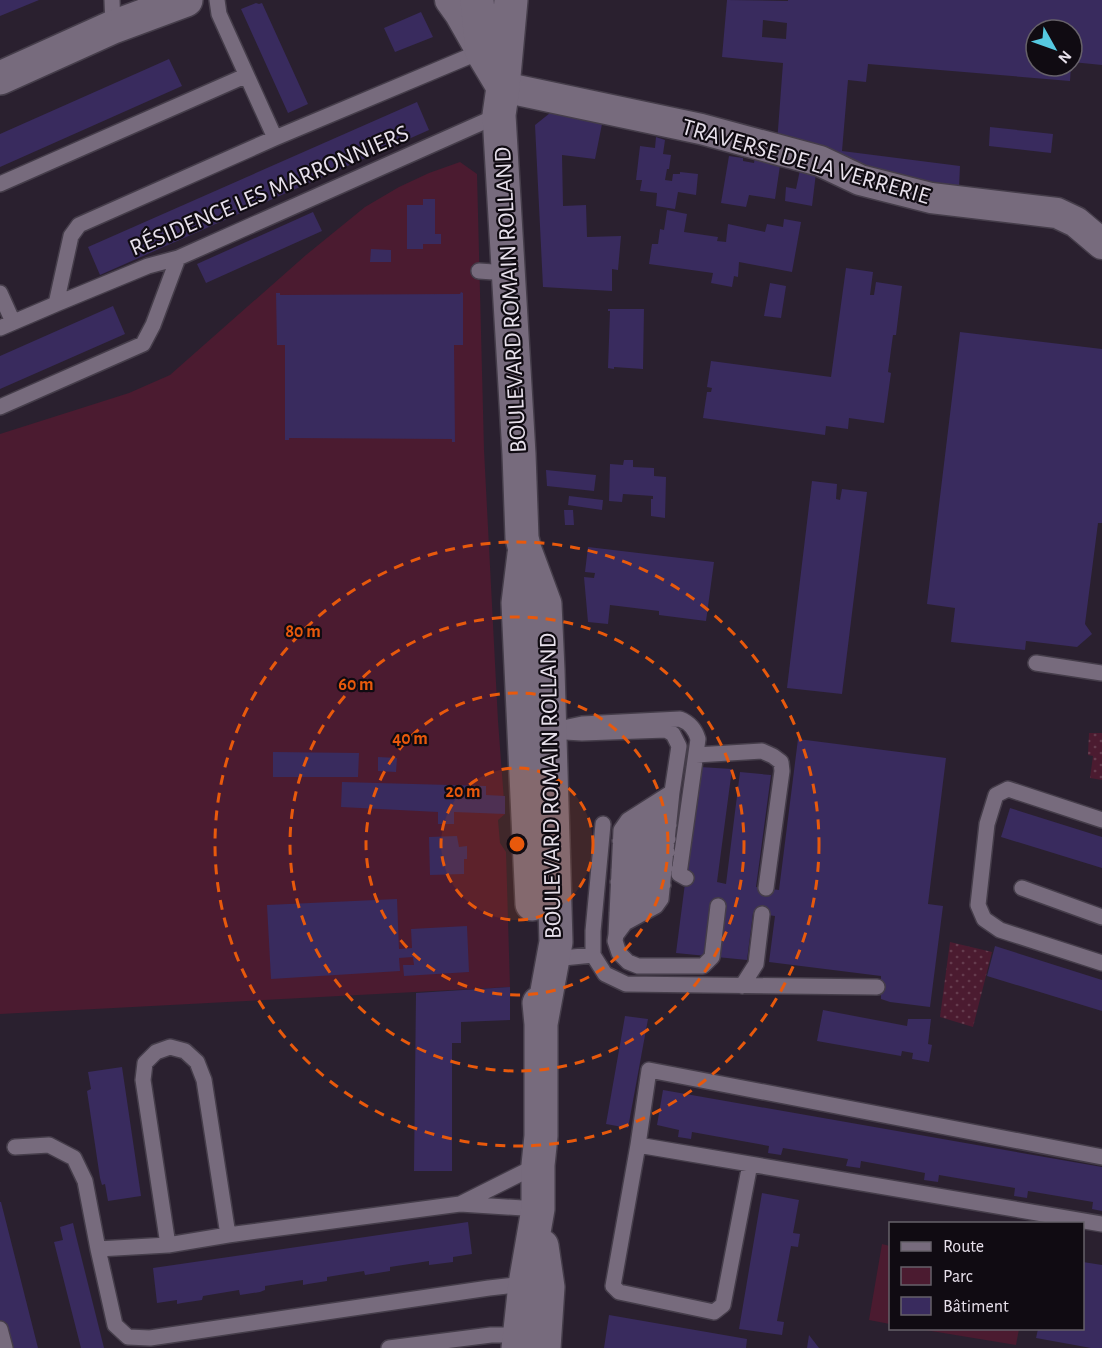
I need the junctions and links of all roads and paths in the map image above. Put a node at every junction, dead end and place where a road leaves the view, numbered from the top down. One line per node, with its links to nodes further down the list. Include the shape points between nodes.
1 (186, 0): 6 (main road)
2 (217, 0): 8 (lane, RÉSIDENCE LES MARRONNIERS)
3 (450, 0): 7 (street)
4 (477, 0): 7 (main road, BOULEVARD ROMAIN ROLLAND)
5 (511, 0): 10 (main road, BOULEVARD ROMAIN ROLLAND)
6 (112, 14): 9 (main road)
7 (482, 52): 10 (main road, BOULEVARD ROMAIN ROLLAND); 11 (lane, RÉSIDENCE LES MARRONNIERS)
8 (245, 76): 11 (lane, RÉSIDENCE LES MARRONNIERS); 12 (lane)
9 (0, 78)
10 (501, 101): 13 (street, TRAVERSE DE LA VERRERIE, via 535,93 701,129 820,161 860,180 931,198 1057,213 1076,222); 14 (lane, RÉSIDENCE LES MARRONNIERS); 21 (main road, BOULEVARD ROMAIN ROLLAND, via 493,272 519,454 525,550 518,603)
11 (275, 138): 16 (lane, RÉSIDENCE LES MARRONNIERS, via 79,225 70,236)
12 (0, 184)
13 (1102, 244)
14 (178, 258): 16 (lane, RÉSIDENCE LES MARRONNIERS, via 148,266); 18 (lane, via 143,344)
15 (0, 293): 17 (lane, RÉSIDENCE LES MARRONNIERS)
16 (56, 304): 17 (lane, RÉSIDENCE LES MARRONNIERS)
17 (7, 325)
18 (0, 407)
19 (1036, 663): 20 (lane)
20 (1102, 673)
21 (537, 732): 22 (lane, via 582,724 680,719 695,730); 23 (lane, via 666,730 679,746); 38 (main road, BOULEVARD ROMAIN ROLLAND, via 556,942); 42 (main road, BOULEVARD ROMAIN ROLLAND, via 534,946)
22 (696, 755): 29 (lane, via 679,874); 31 (lane, via 762,751 780,762)
23 (672, 792): 24 (lane); 28 (lane, via 628,820 621,830)
24 (670, 809): 27 (lane); 28 (lane)
25 (1102, 820): 39 (lane, via 1008,789 996,795 987,824 978,905 984,919 1000,930)
26 (603, 824): 37 (lane)
27 (667, 846): 28 (lane); 28 (lane); 30 (lane)
28 (619, 876): 30 (lane); 36 (lane)
29 (686, 879)
30 (663, 885): 36 (lane, via 662,899 656,906 625,923)
31 (766, 888)
32 (1023, 888): 35 (lane)
33 (718, 906): 36 (lane, via 712,957 703,966 638,966 619,953)
34 (762, 914): 40 (lane, via 756,964)
35 (1102, 917)
36 (616, 935)
37 (593, 956): 38 (lane); 40 (lane, via 605,974 626,984)
38 (553, 959): 42 (main road, BOULEVARD ROMAIN ROLLAND)
39 (1102, 963)
40 (742, 986): 41 (lane)
41 (877, 987)
42 (541, 1024): 47 (main road, BOULEVARD ROMAIN ROLLAND)
43 (638, 1145): 45 (lane, via 649,1070); 46 (lane); 46 (lane, via 613,1286 618,1292 714,1312 723,1305)
44 (15, 1147): 53 (lane, via 49,1145 74,1158 85,1181)
45 (1102, 1157)
46 (750, 1164): 50 (lane)
47 (538, 1165): 48 (lane); 49 (main road, BOULEVARD ROMAIN ROLLAND)
48 (460, 1203): 49 (lane); 51 (lane)
49 (538, 1209): 54 (main road, BOULEVARD ROMAIN ROLLAND); 56 (main road, BOULEVARD ROMAIN ROLLAND, via 548,1287)
50 (1102, 1224)
51 (228, 1235): 52 (lane); 52 (lane, via 204,1080 197,1062 184,1051 170,1047 156,1052 145,1063 142,1080)
52 (168, 1245): 53 (lane)
53 (98, 1249): 54 (lane, via 115,1325 128,1337 150,1338)
54 (525, 1284): 56 (main road, BOULEVARD ROMAIN ROLLAND)
55 (0, 1329): 57 (lane)
56 (521, 1343): 58 (lane); 59 (lane)
57 (5, 1348)
58 (390, 1348)
59 (477, 1348)

